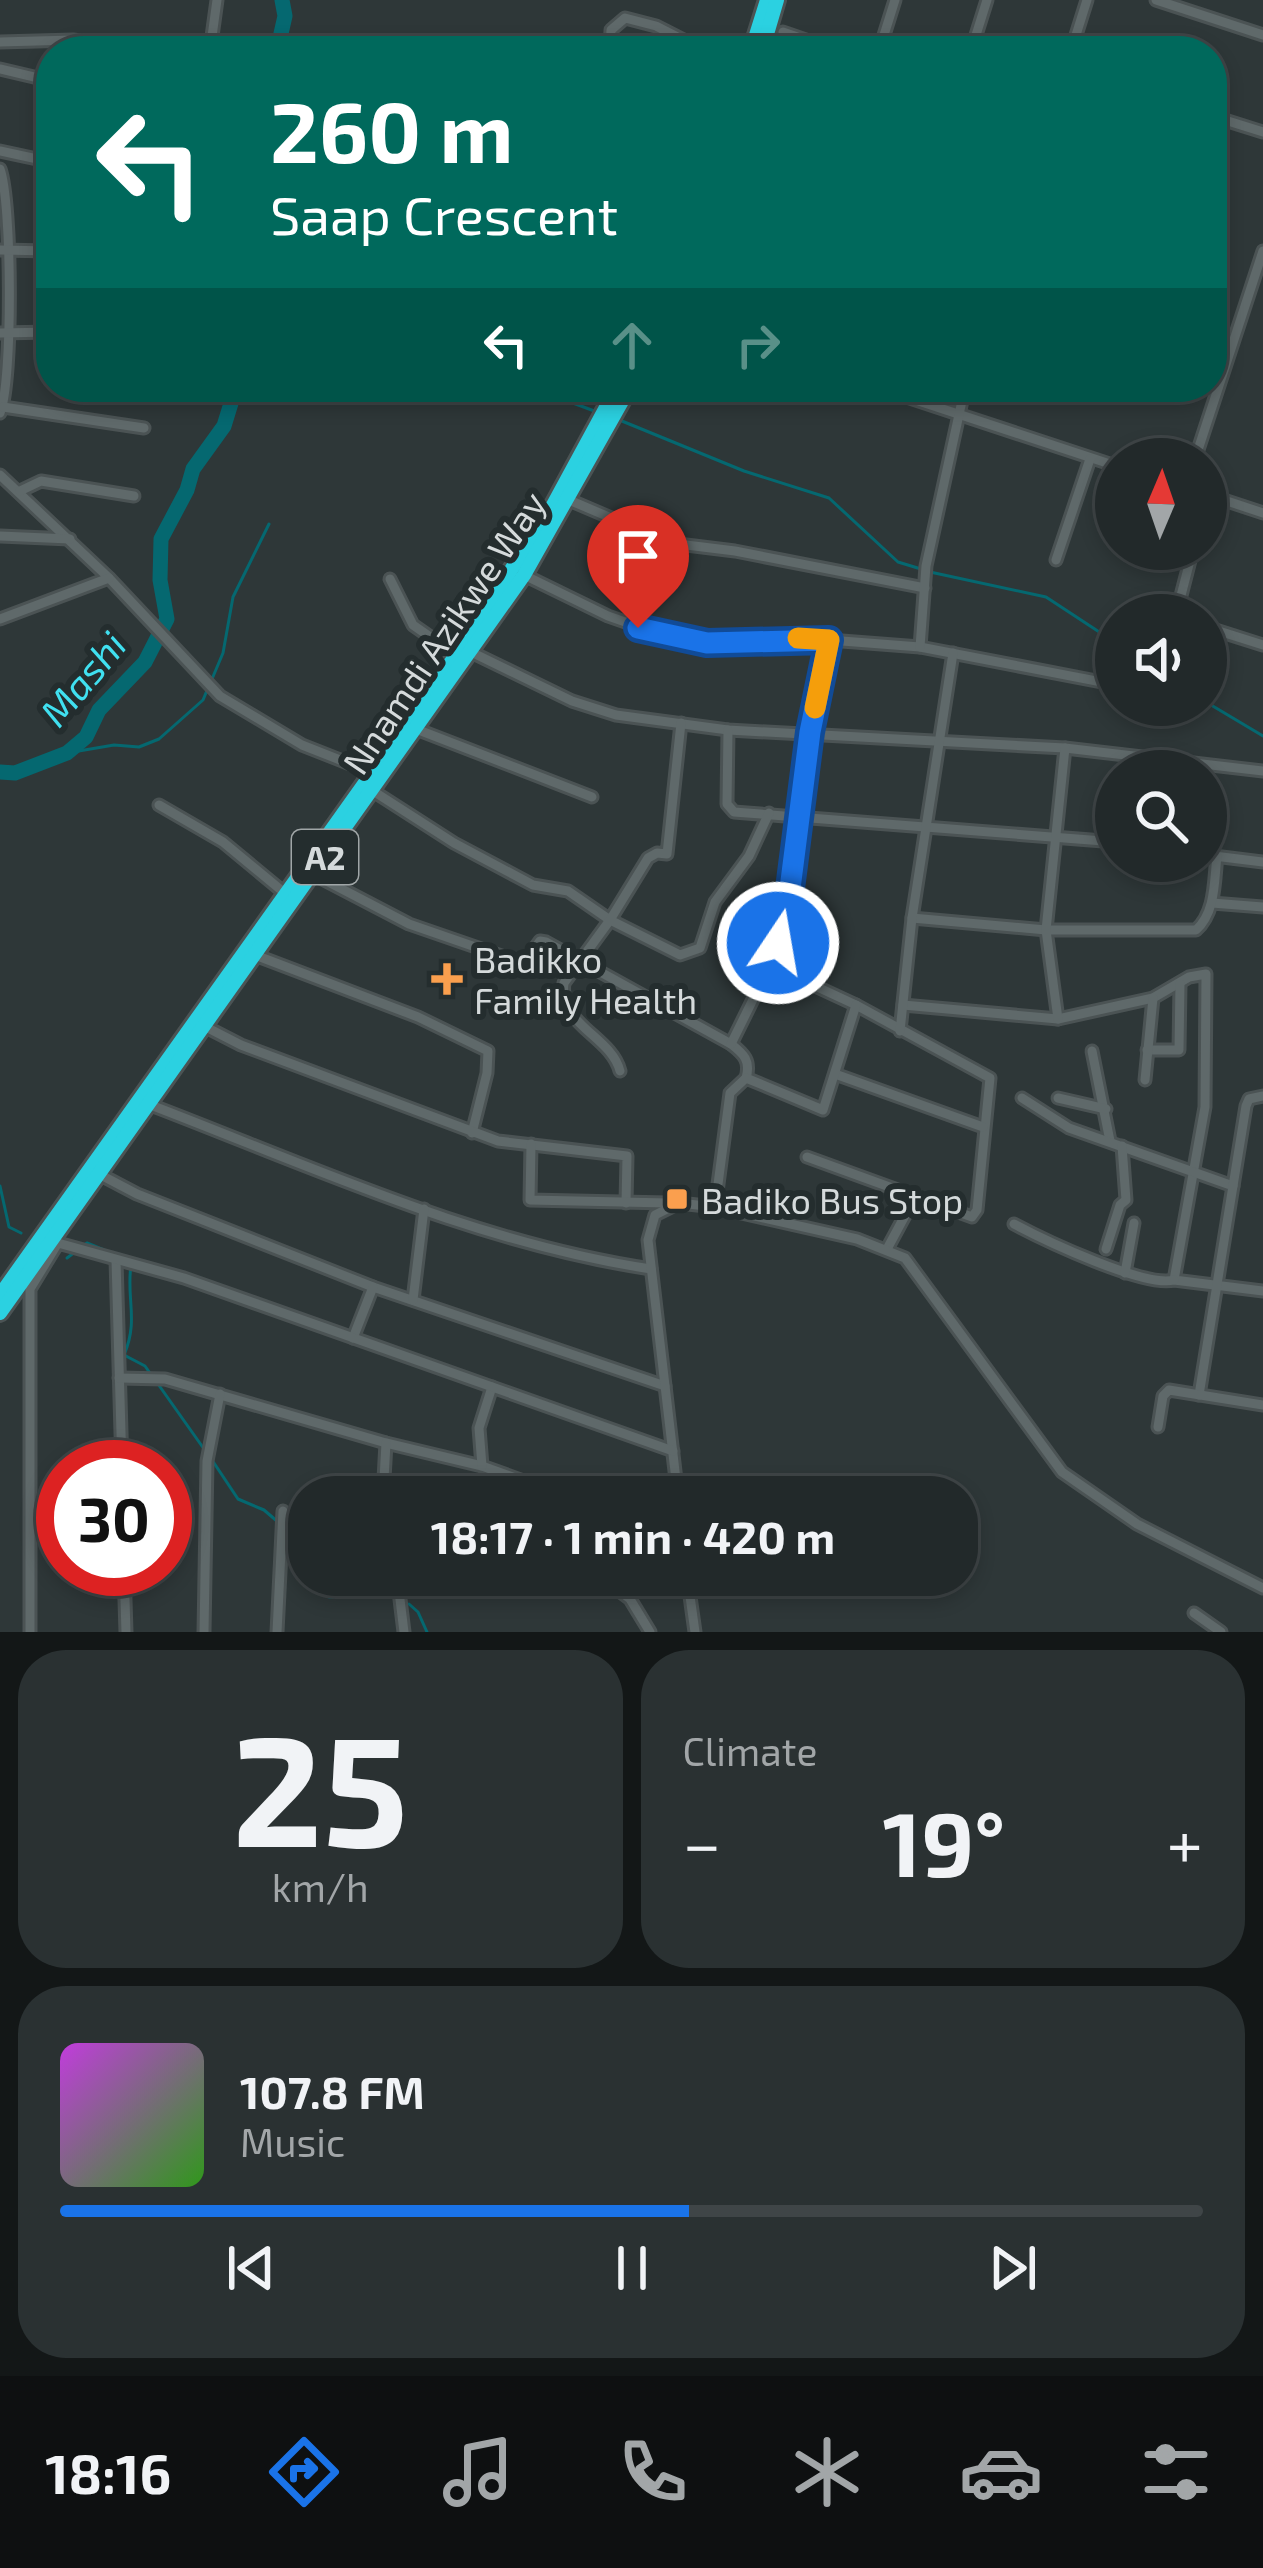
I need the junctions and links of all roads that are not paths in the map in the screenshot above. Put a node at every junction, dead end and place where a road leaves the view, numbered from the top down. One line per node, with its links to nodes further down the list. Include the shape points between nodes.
1 (217, 0): 10 (street)
2 (766, 0): 13 (highway)
3 (777, 0): 14 (highway)
4 (895, 0): 16 (street)
5 (987, 0): 17 (street)
6 (1087, 0): 18 (street)
7 (1156, 0): 9 (street)
8 (783, 32): 15 (street)
9 (1263, 35)
10 (212, 36)
11 (611, 36): 12 (street, via 625,18)
12 (676, 36)
13 (755, 36)
14 (766, 36)
15 (795, 36)
16 (884, 36)
17 (976, 36)
18 (1076, 36)
19 (36, 41): 20 (street)
20 (0, 42)
21 (0, 69): 22 (street)
22 (36, 77)
23 (1227, 120): 24 (street)
24 (1263, 131)
25 (0, 151): 26 (street)
26 (36, 159)
27 (0, 169): 29 (street, via 8,202)
28 (1263, 250): 33 (street)
29 (4, 251): 30 (street); 32 (street)
30 (36, 251)
31 (36, 333): 32 (street)
32 (4, 334): 39 (street)
33 (1227, 345)
34 (609, 402): 63 (highway, Nnamdi Azikwe Way / A2)
35 (622, 402): 48 (highway, Nnamdi Azikwe Way / A2)
36 (919, 402): 40 (street)
37 (961, 402): 40 (street)
38 (1210, 402): 42 (street)
39 (2, 410): 41 (street)
40 (957, 415): 43 (street); 55 (street)
41 (144, 428)
42 (1200, 438)
43 (1090, 459): 44 (street); 53 (street)
44 (1095, 460)
45 (0, 476): 46 (street)
46 (20, 491): 47 (street, via 41,481); 52 (street)
47 (134, 496)
48 (568, 500): 54 (highway, Nnamdi Azikwe Way / A2); 55 (street, via 670,543)
49 (1227, 503): 50 (street)
50 (1263, 513)
51 (0, 536): 52 (street)
52 (70, 539): 56 (street)
53 (1056, 560)
54 (524, 574): 60 (street, via 670,638); 63 (highway, Nnamdi Azikwe Way / A2)
55 (926, 577): 62 (street)
56 (109, 578): 58 (street); 73 (street, via 220,696 302,745)
57 (390, 579): 63 (street, via 413,625)
58 (0, 619)
59 (1227, 634): 61 (street)
60 (829, 640): 62 (street); 69 (street)
61 (1263, 645)
62 (920, 647): 64 (street)
63 (463, 653): 66 (street, via 572,701); 67 (highway, Nnamdi Azikwe Way / A2); 73 (highway, Nnamdi Azikwe Way / A2)
64 (953, 653): 65 (street); 70 (street)
65 (1095, 681)
66 (681, 723): 68 (street); 90 (street, via 668,854 648,858)
67 (416, 729): 74 (highway, Nnamdi Azikwe Way / A2); 75 (street)
68 (728, 730): 69 (street); 77 (street, via 728,809)
69 (810, 732): 70 (street); 78 (street)
70 (938, 741): 71 (street); 79 (street)
71 (1065, 748): 72 (street); 80 (street)
72 (1263, 771)
73 (374, 773): 86 (highway, Nnamdi Azikwe Way / A2)
74 (373, 791): 84 (highway, Nnamdi Azikwe Way / A2); 90 (street, via 454,843 533,884 568,891)
75 (592, 797)
76 (159, 805): 86 (street, via 223,842)
77 (769, 813): 78 (street); 90 (street, via 716,902 700,948 680,955)
78 (799, 817): 79 (street); 94 (street, via 786,920)
79 (925, 828): 80 (street); 89 (street)
80 (1054, 838): 81 (street); 91 (street)
81 (1095, 841)
82 (1227, 857): 83 (street)
83 (1263, 862)
84 (313, 874): 92 (highway, Nnamdi Azikwe Way / A2); 93 (street, via 409,924 520,962 543,940)
85 (1212, 882): 87 (street)
86 (286, 895): 120 (highway, Nnamdi Azikwe Way / A2)
87 (1212, 903): 88 (street); 91 (street, via 1196,930)
88 (1263, 907)
89 (912, 918): 91 (street); 98 (street)
90 (610, 920): 93 (street)
91 (1046, 930): 99 (street)
92 (255, 955): 100 (highway, Nnamdi Azikwe Way / A2); 115 (street, via 488,1051)
93 (580, 962): 102 (street); 105 (street, via 564,983 566,1009 612,1051)
94 (770, 965): 97 (street); 102 (street)
95 (1180, 985): 96 (street); 103 (street, via 1179,1050); 121 (street, via 1204,972 1208,981 1205,1107)
96 (1153, 998): 99 (street); 103 (street)
97 (856, 1005): 101 (street); 106 (street)
98 (903, 1005): 99 (street); 101 (street)
99 (1058, 1019)
100 (204, 1026): 112 (highway, Nnamdi Azikwe Way / A2); 115 (street)
101 (900, 1031): 114 (street, via 990,1078)
102 (730, 1044): 107 (street, via 746,1058)
103 (1148, 1050): 108 (street)
104 (1092, 1051): 113 (street)
105 (620, 1071)
106 (835, 1074): 107 (street, via 823,1110); 114 (street)
107 (746, 1078): 126 (street, via 730,1094)
108 (1145, 1080)
109 (1263, 1096): 122 (street, via 1246,1106)
110 (1022, 1098): 116 (street)
111 (1058, 1098): 113 (street)
112 (148, 1104): 120 (highway, Nnamdi Azikwe Way / A2); 127 (street)
113 (1106, 1109): 116 (street)
114 (983, 1127): 123 (street, via 975,1215)
115 (472, 1133): 117 (street)
116 (1110, 1142): 118 (street)
117 (531, 1144): 124 (street, via 627,1156); 124 (street, via 530,1200)
118 (1122, 1146): 121 (street); 131 (street, via 1126,1200)
119 (807, 1157): 123 (street)
120 (94, 1170): 137 (street); 139 (highway, Nnamdi Azikwe Way / A2); 141 (highway, Nnamdi Azikwe Way / A2)
121 (1193, 1173): 122 (street); 135 (street)
122 (1233, 1186): 136 (street)
123 (915, 1197): 130 (street)
124 (626, 1203): 125 (street)
125 (679, 1203): 126 (street); 133 (street, via 651,1221)
126 (715, 1207): 130 (street)
127 (424, 1209): 133 (street, via 505,1239); 140 (street)
128 (1134, 1223): 134 (street)
129 (1014, 1224): 134 (street)
130 (887, 1249): 158 (street, via 924,1281 1062,1472 1137,1524)
131 (1106, 1249)
132 (116, 1260): 142 (street); 143 (street); 164 (street, via 58,1243 30,1289)
133 (651, 1269): 144 (street)
134 (1125, 1273): 135 (street)
135 (1174, 1280): 136 (street)
136 (1217, 1283): 138 (street); 147 (street)
137 (373, 1287): 140 (street); 142 (street)
138 (1263, 1291)
139 (0, 1295)
140 (413, 1300): 144 (street)
141 (0, 1313)
142 (353, 1337): 145 (street)
143 (119, 1378): 146 (street, via 157,1377); 150 (street)
144 (664, 1386): 152 (street)
145 (492, 1388): 152 (street); 153 (street, via 479,1427)
146 (220, 1394): 151 (street); 166 (street, via 206,1462)
147 (1199, 1395): 148 (street); 149 (street, via 1165,1392)
148 (1263, 1405)
149 (1159, 1427)
150 (121, 1440)
151 (386, 1442): 153 (street); 154 (street)
152 (673, 1451): 156 (street)
153 (482, 1466): 155 (street)
154 (384, 1476)
155 (510, 1476)
156 (676, 1476)
157 (284, 1511): 167 (street)
158 (1263, 1588)
159 (125, 1596): 165 (street)
160 (399, 1596): 168 (street)
161 (626, 1596): 169 (street)
162 (690, 1596): 170 (street)
163 (1194, 1613): 171 (street)
164 (30, 1632)
165 (126, 1632)
166 (203, 1632)
167 (277, 1632)
168 (404, 1632)
169 (650, 1632)
170 (695, 1632)
171 (1221, 1632)

